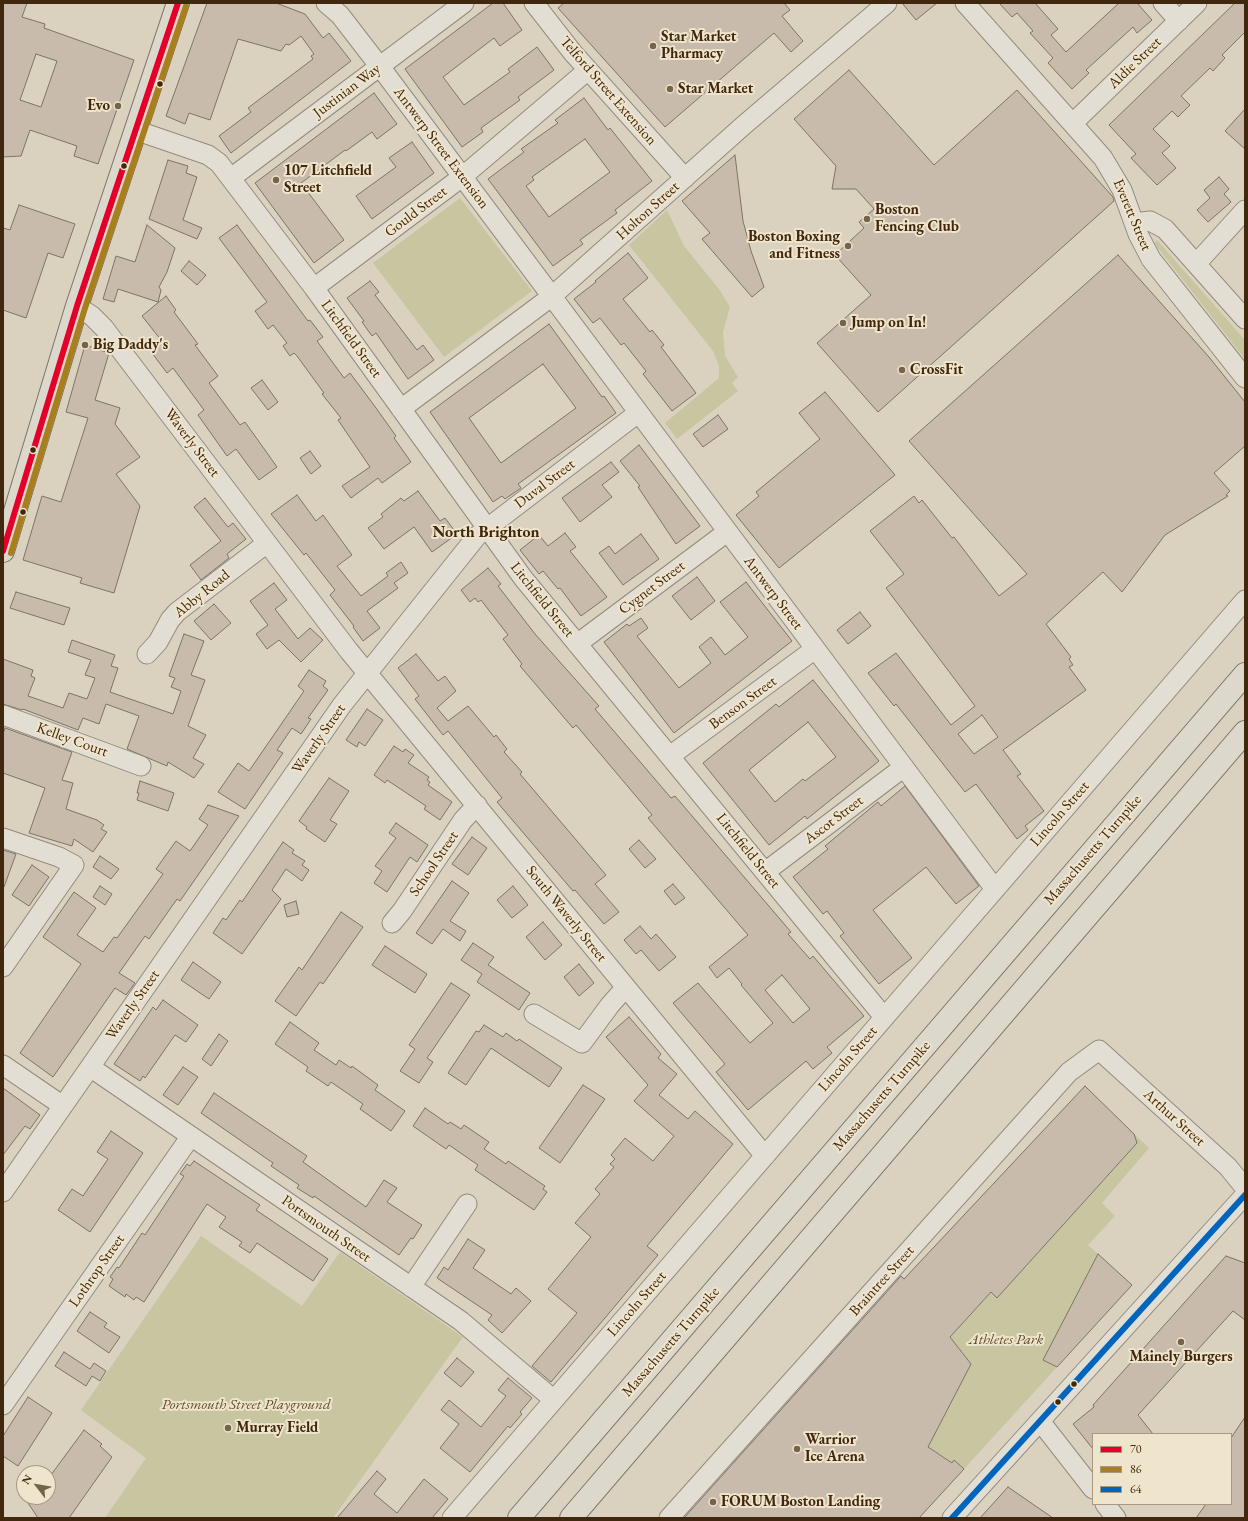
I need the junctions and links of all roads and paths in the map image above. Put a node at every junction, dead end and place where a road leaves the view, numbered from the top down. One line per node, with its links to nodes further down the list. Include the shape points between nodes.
1 (178, 3): 13 (main road)
2 (326, 3): 10 (street, Antwerp Street Extension, via 340,15)
3 (464, 3): 10 (street, Justinian Way)
4 (534, 3): 11 (street, Telford Street Extension)
5 (887, 3): 16 (street, Holton Street)
6 (965, 3): 12 (street, Everett Street)
7 (1163, 3): 9 (street)
8 (1197, 3): 9 (street, Aldie Street)
9 (1179, 21): 12 (street, Aldie Street)
10 (380, 66): 14 (street, Antwerp Street Extension); 15 (street, Justinian Way)
11 (588, 70): 14 (street, Gould Street); 16 (street, Telford Street Extension)
12 (1073, 123): 18 (street, Everett Street, via 1114,174)
13 (135, 130): 15 (street, Litchfield Street, via 212,157); 22 (main road)
14 (462, 177): 20 (street, Gould Street); 21 (street, Antwerp Street Extension)
15 (231, 178): 20 (street, Litchfield Street)
16 (685, 178): 21 (street, Holton Street)
17 (1245, 210): 19 (street)
18 (1134, 223): 19 (street, via 1150,221 1165,229); 24 (street, Everett Street, via 1151,259)
19 (1196, 264): 23 (street)
20 (314, 288): 25 (street, Litchfield Street)
21 (551, 297): 25 (street, Holton Street); 26 (street, Antwerp Street)
22 (77, 306): 29 (street, Waverly Street, via 104,328); 30 (main road)
23 (1245, 319)
24 (1245, 378)
25 (401, 409): 27 (street, Litchfield Street)
26 (638, 413): 27 (street, Duval Street); 28 (street, Antwerp Street)
27 (487, 528): 32 (street, Litchfield Street, via 523,578); 35 (street, Duval Street, via 477,536)
28 (727, 532): 32 (street, Cygnet Street); 33 (street, Antwerp Street)
29 (267, 543): 34 (street, Abby Road, via 177,612); 35 (street, Waverly Street)
30 (3, 550)
31 (1245, 600): 45 (street, Lincoln Street)
32 (577, 644): 39 (street, Litchfield Street)
33 (815, 649): 39 (street, Benson Street); 41 (street, Antwerp Street)
34 (147, 654)
35 (368, 673): 42 (street, South Waverly Street); 53 (street, Waverly Street, via 342,705)
36 (1245, 674): 68 (main road, Massachusetts Turnpike)
37 (3, 715): 40 (street, Kelley Court)
38 (1245, 732): 69 (main road)
39 (670, 756): 44 (street, Litchfield Street)
40 (141, 766)
41 (904, 767): 44 (street, Ascot Street); 45 (street, Antwerp Street)
42 (477, 805): 46 (street, School Street, via 463,820); 48 (street, South Waverly Street)
43 (3, 838): 47 (street, via 74,865)
44 (765, 872): 50 (street, Litchfield Street)
45 (995, 889): 50 (street, Lincoln Street)
46 (392, 923)
47 (3, 967)
48 (626, 987): 49 (street, via 582,1043); 56 (street, South Waverly Street)
49 (534, 1014)
50 (884, 1017): 56 (street, Lincoln Street)
51 (1099, 1050): 57 (street, Arthur Street, via 1228,1167); 70 (street, Braintree Street, via 1069,1072)
52 (3, 1065): 54 (street)
53 (90, 1067): 54 (street, Waverly Street); 55 (street, Portsmouth Street)
54 (63, 1106): 58 (street, Waverly Street)
55 (191, 1136): 61 (street, Portsmouth Street); 63 (street, Lothrop Street)
56 (765, 1156): 62 (street, Lincoln Street)
57 (1245, 1188)
58 (3, 1192)
59 (1245, 1195): 64 (street)
60 (467, 1204): 61 (street)
61 (411, 1287): 62 (street, Portsmouth Street, via 472,1330)
62 (554, 1400): 67 (street, Lincoln Street)
63 (3, 1405)
64 (1040, 1421): 65 (street); 71 (street)
65 (1092, 1487)
66 (1106, 1505): 72 (street)
67 (452, 1518)
68 (519, 1518)
69 (571, 1518)
70 (669, 1518)
71 (952, 1518)
72 (1116, 1518)

